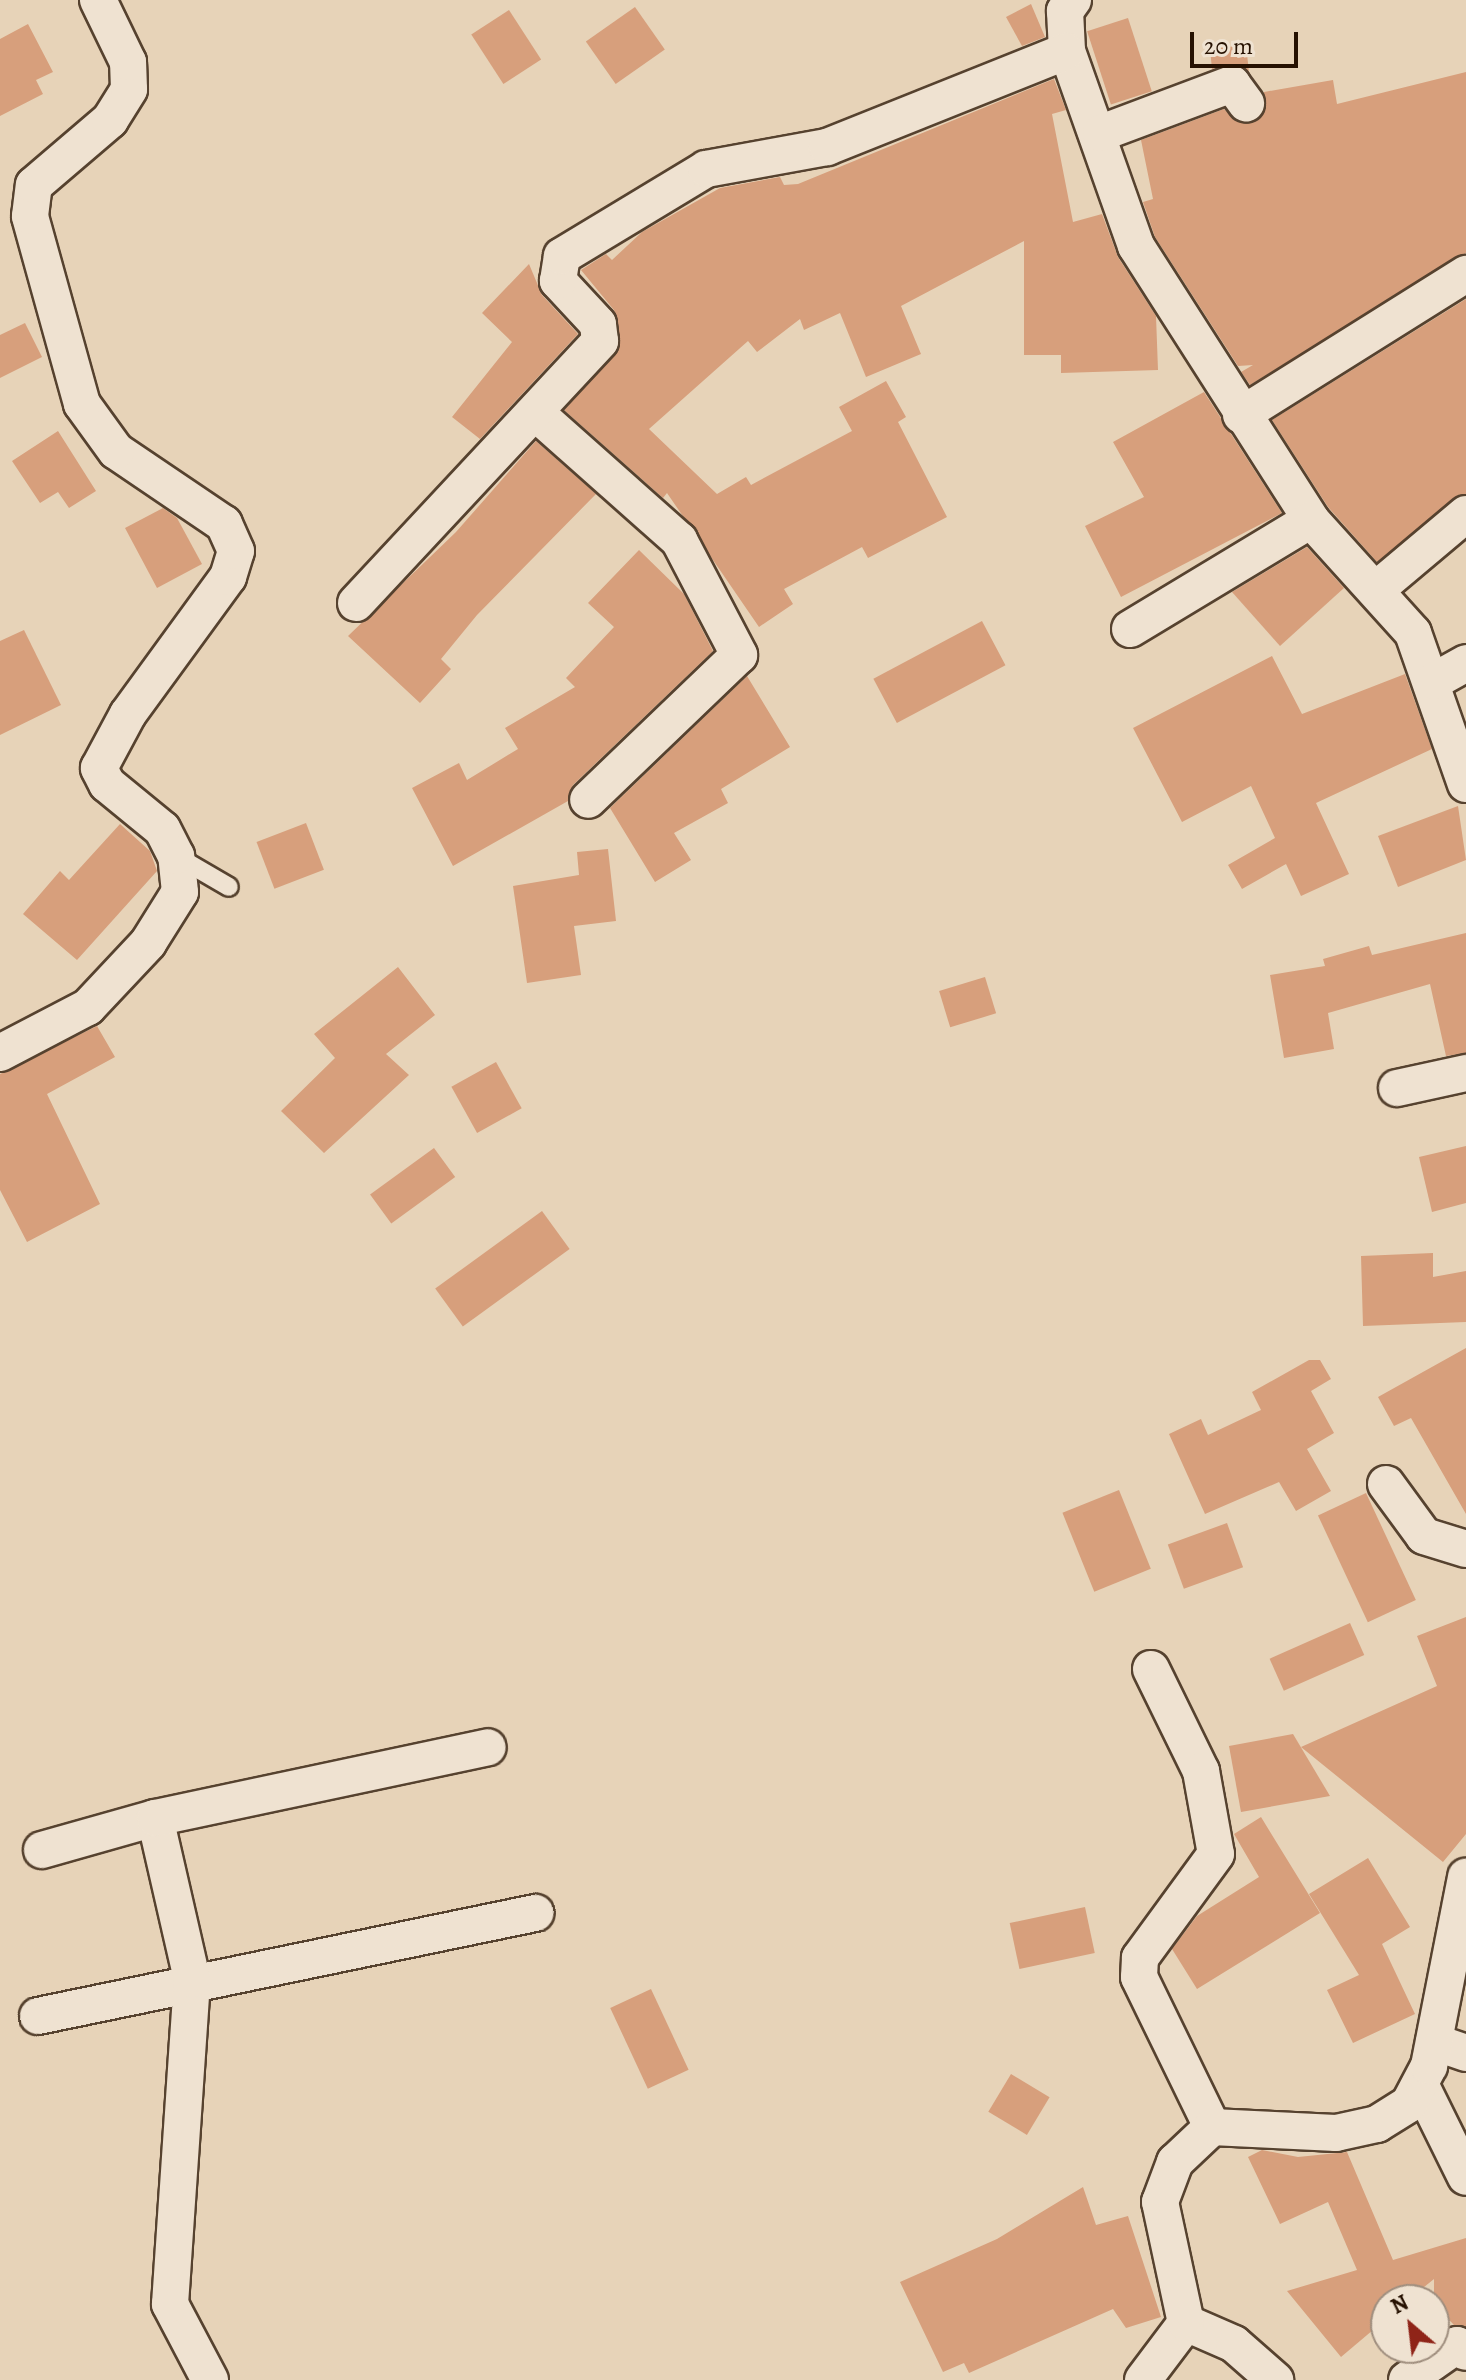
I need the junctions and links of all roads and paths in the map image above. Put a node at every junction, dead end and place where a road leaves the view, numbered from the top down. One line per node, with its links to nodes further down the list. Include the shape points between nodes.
1 (98, 0): 6 (street, via 128,62 129,89 110,120)
2 (1073, 0): 3 (street, via 1065,11)
3 (1067, 51): 5 (street); 8 (street, via 827,147 706,169 575,247 556,274 602,337)
4 (1246, 103): 5 (street, via 1232,84)
5 (1101, 133): 9 (street, via 1136,246)
6 (14, 196): 20 (street, via 82,404 116,451 224,524 236,551 228,577 128,714 99,768 107,784 162,829)
7 (1466, 274): 9 (street)
8 (537, 414): 13 (street); 19 (street, via 679,540 739,655)
9 (1241, 415): 11 (street)
10 (1466, 514): 12 (street)
11 (1311, 520): 12 (street); 14 (street)
12 (1378, 588): 16 (street, via 1413,633)
13 (356, 603)
14 (1130, 629)
15 (1466, 663): 16 (street)
16 (1434, 681): 17 (street)
17 (1461, 747): 18 (street)
18 (1466, 784)
19 (588, 800)
20 (176, 856): 21 (lane); 22 (street, via 180,892 148,943 88,1007)
21 (229, 887)
22 (0, 1053)
23 (1466, 1073): 24 (street)
24 (1397, 1088)
25 (1386, 1484): 26 (street, via 1424,1536)
26 (1466, 1549)
27 (1151, 1669): 37 (street, via 1201,1771 1216,1854 1140,1958 1139,1977)
28 (488, 1747): 29 (street)
29 (155, 1818): 30 (street); 33 (street)
30 (42, 1850)
31 (1466, 1877): 35 (street)
32 (535, 1913): 33 (street)
33 (192, 1979): 34 (street); 41 (street, via 170,2304)
34 (38, 2016)
35 (1450, 2048): 36 (street)
36 (1422, 2088): 37 (street, via 1394,2114 1357,2129); 38 (street)
37 (1212, 2127): 39 (street, via 1175,2162 1160,2202)
38 (1466, 2177)
39 (1186, 2323): 42 (street); 43 (street, via 1234,2344)
40 (1466, 2352): 44 (street, via 1457,2345)
41 (210, 2380)
42 (1143, 2380)
43 (1275, 2380)
44 (1407, 2380)

